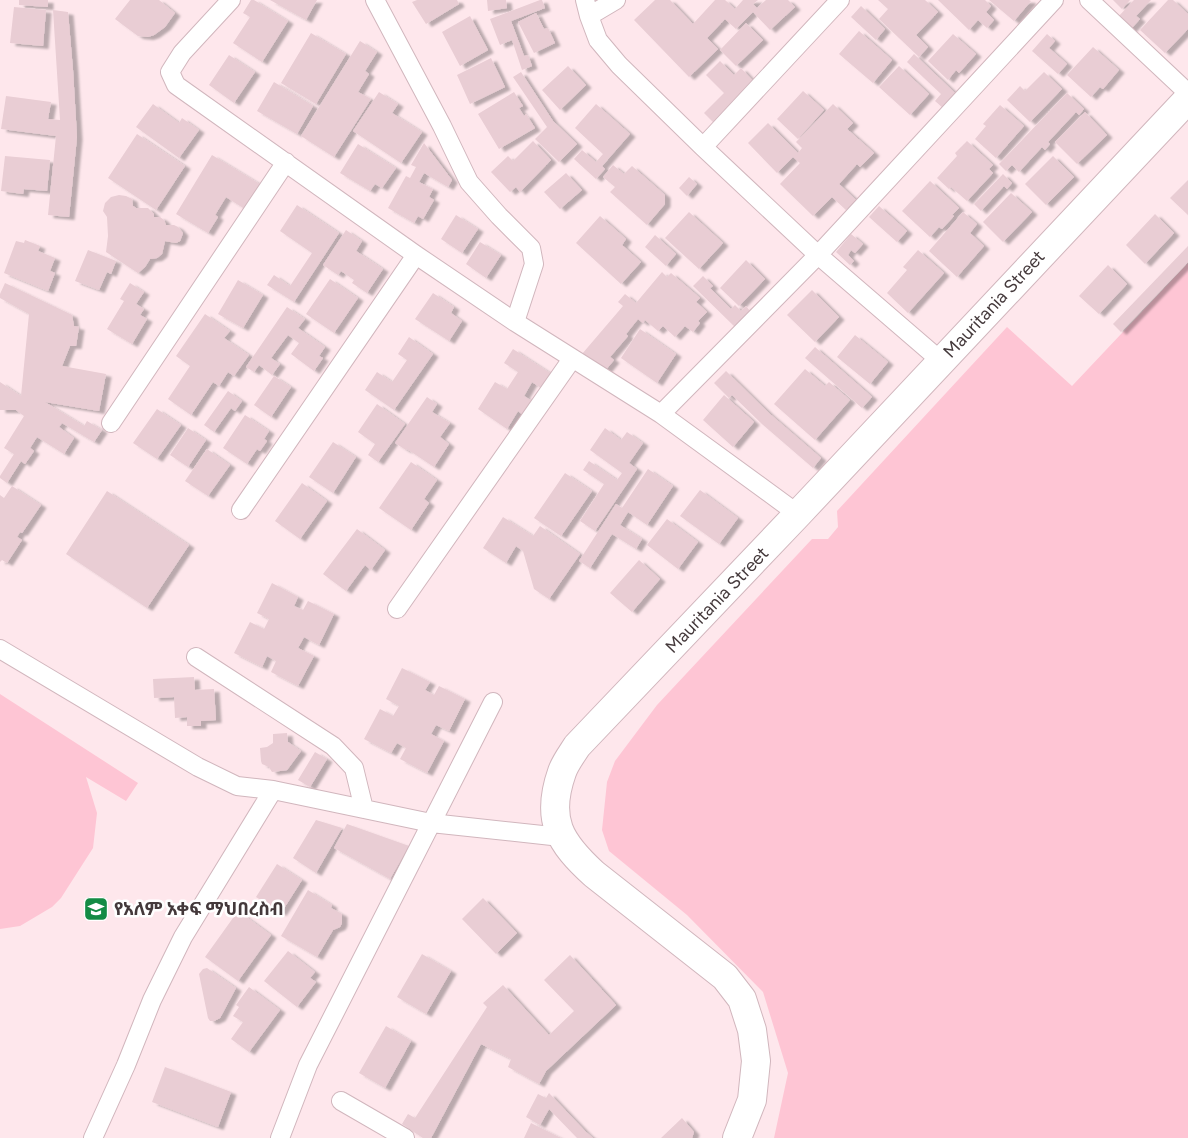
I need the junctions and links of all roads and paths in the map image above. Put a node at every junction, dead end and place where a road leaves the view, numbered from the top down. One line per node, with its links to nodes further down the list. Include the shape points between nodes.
1 (231, 0): 11 (street, via 182,53 170,72 176,85)
2 (375, 0): 14 (street, via 469,182 531,248 534,264)
3 (616, 0): 7 (street)
4 (840, 0): 10 (street)
5 (1054, 0): 13 (street)
6 (1089, 0): 8 (street)
7 (587, 8): 10 (street, via 598,40)
8 (1188, 94)
9 (1188, 99): 16 (main road, Mauritania Street)
10 (702, 147): 13 (street)
11 (286, 162): 12 (street); 18 (street)
12 (416, 255): 14 (street); 19 (street)
13 (818, 255): 16 (street); 17 (street)
14 (515, 322): 15 (street)
15 (572, 359): 17 (street); 21 (street)
16 (941, 360): 20 (main road, Mauritania Street)
17 (661, 414): 20 (street)
18 (111, 423)
19 (241, 510)
20 (798, 514): 28 (main road, Mauritania Street, via 577,746 562,771 555,798 555,819)
21 (397, 609)
22 (0, 648): 25 (street, via 198,767 238,786)
23 (196, 657): 26 (street, via 333,746 354,768)
24 (493, 702): 27 (street)
25 (273, 790): 26 (street); 30 (street, via 183,937 152,1000)
26 (364, 809): 27 (street)
27 (431, 823): 28 (street); 31 (street, via 308,1065)
28 (561, 837): 33 (main road, Mauritania Street, via 574,856 594,874 725,977 742,999 752,1030 756,1061 752,1100)
29 (341, 1101): 32 (street)
30 (93, 1138)
31 (280, 1138)
32 (405, 1138)
33 (737, 1138)

